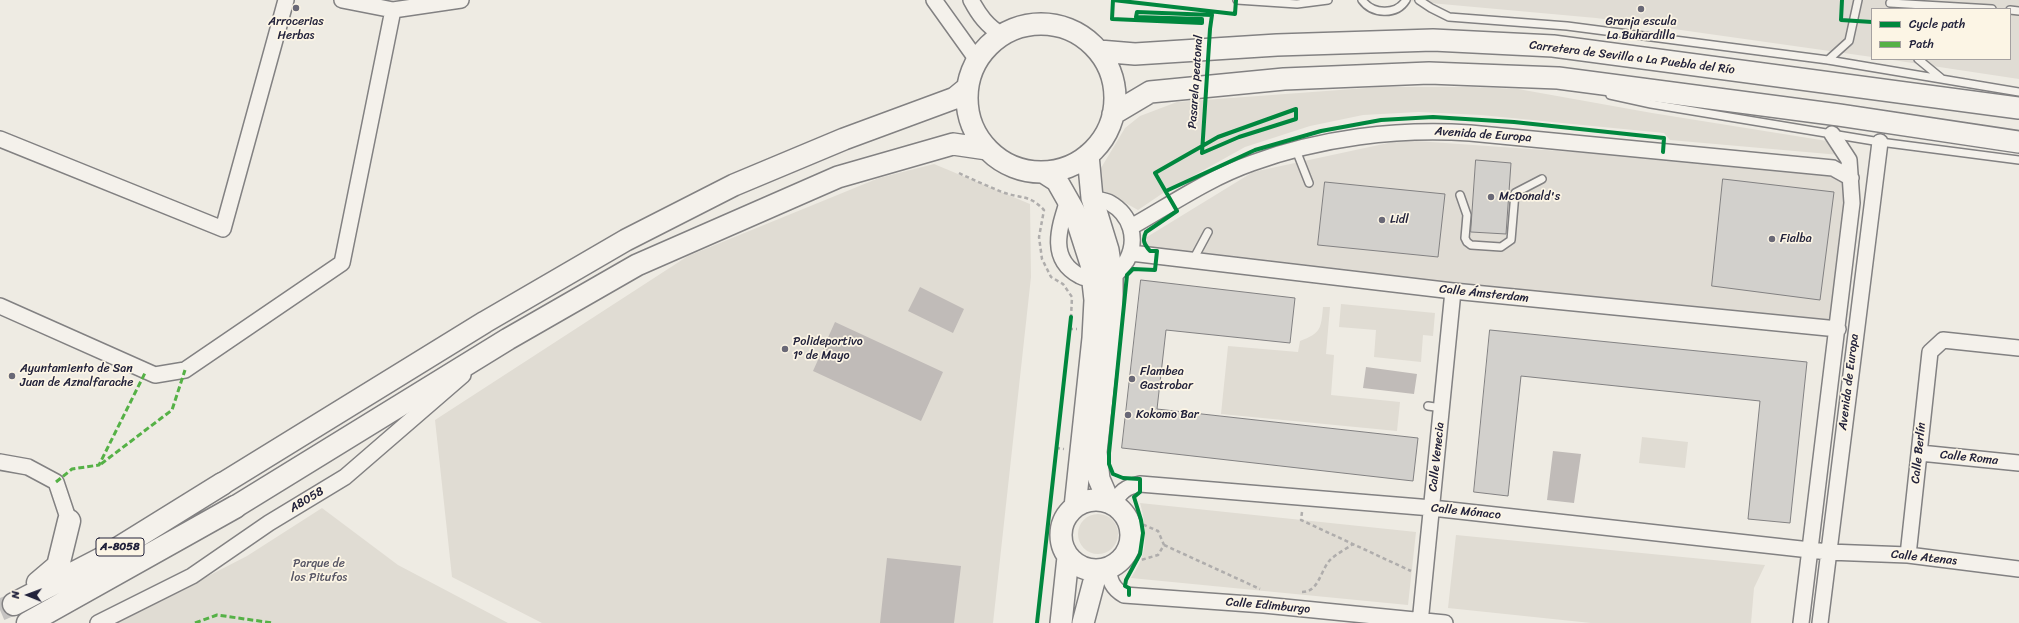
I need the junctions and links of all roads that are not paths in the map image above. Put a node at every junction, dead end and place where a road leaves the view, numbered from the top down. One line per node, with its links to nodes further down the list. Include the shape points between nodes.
1 (286, 0): 31 (street, via 223,229)
2 (342, 0): 15 (street)
3 (461, 0): 15 (street)
4 (934, 0): 19 (street)
5 (939, 0): 6 (street)
6 (950, 0)
7 (1237, 0): 8 (lane, via 1297,4)
8 (1328, 0)
9 (1362, 0): 10 (lane, via 1372,9 1387,12 1396,9)
10 (1406, 0)
11 (1419, 0): 20 (lane, via 1450,16 1568,26)
12 (1858, 0): 20 (lane, via 1849,41)
13 (973, 1): 17 (street, via 980,16 990,28)
14 (1891, 4): 16 (lane)
15 (396, 5): 50 (street, via 342,263 185,370 155,375)
16 (1972, 8)
17 (1002, 35): 18 (main road, A-8058, via 1022,26 1043,23 1064,27 1083,36); 19 (main road, A-8058, via 988,46)
18 (1099, 51): 28 (main road, Carretera de Sevilla a La Puebla del Río, via 1134,54 1277,45 1433,40 1553,46); 29 (main road, A-8058, via 1110,70 1115,92)
19 (977, 60): 24 (main road, A-8058)
20 (1828, 60): 23 (lane)
21 (1919, 60): 23 (lane)
22 (1536, 77): 25 (lane); 29 (main road, via 1429,73 1284,79 1150,92); 33 (main road, via 1839,115)
23 (1943, 79): 26 (lane)
24 (966, 89): 34 (main road, A-8058, via 968,111 974,128); 57 (main road, A-8058, via 955,98 844,139 734,186 626,240 485,322)
25 (1597, 91)
26 (2019, 92)
27 (1605, 93): 30 (lane, via 1650,104)
28 (2019, 108)
29 (1114, 114): 36 (main road, A-8058, via 1104,136)
30 (1832, 134): 32 (lane); 39 (street, Avenida de Europa, via 1849,160)
31 (0, 139)
32 (1880, 142): 37 (lane); 64 (street, Avenida de Europa)
33 (2019, 142)
34 (987, 149): 38 (main road, A-8058, via 1000,160 1021,169); 52 (main road, A-8058, via 953,144 838,177 637,265)
35 (1296, 150): 39 (street, Avenida de Europa, via 1391,133 1443,131 1833,168); 41 (lane); 44 (street, Avenida de Europa, via 1251,163 1212,181)
36 (1088, 155): 38 (main road, A-8058, via 1067,167); 43 (main road)
37 (2019, 160)
38 (1043, 172): 48 (main road, via 1057,181 1068,200 1091,264)
39 (1851, 178): 51 (street, Avenida de Europa, via 1852,203)
40 (1542, 180): 42 (lane, via 1515,193 1511,240 1501,247 1471,245 1467,242 1467,215)
41 (1309, 184)
42 (1460, 195)
43 (1092, 198): 44 (street, via 1109,202 1123,213); 48 (main road, via 1108,250)
44 (1131, 227): 46 (street)
45 (1208, 232): 47 (lane)
46 (1131, 253): 47 (street, Calle Ámsterdam); 48 (street, via 1122,268)
47 (1193, 260): 49 (street, Calle Ámsterdam)
48 (1102, 277): 58 (main road, via 1112,310 1096,452 1099,479); 60 (main road, via 1095,300)
49 (1454, 291): 51 (street, Calle Ámsterdam); 61 (street, Calle Venecia, via 1435,407)
50 (0, 306)
51 (1838, 329): 63 (street, Avenida de Europa)
52 (495, 347): 59 (main road, A-8058); 71 (street, A8058, via 345,478 269,523 192,576)
53 (2019, 348): 54 (street, Calle Berlín, via 1943,340 1930,352)
54 (1920, 453): 56 (street, Calle Roma); 65 (street, Calle Berlín)
55 (0, 462): 62 (street, via 28,467 56,482)
56 (2019, 463)
57 (222, 484): 62 (highway, A-8058, via 101,559 14,604 58,566)
58 (1111, 504): 60 (main road, via 1089,500); 61 (street, Calle Mónaco, via 1120,492 1140,484); 67 (main road, via 1139,526 1130,534)
59 (235, 507): 70 (highway, A-8058)
60 (1075, 507): 66 (main road, via 1067,515 1060,531 1062,547)
61 (1432, 508): 63 (street, Calle Mónaco); 69 (street, Calle Venecia)
62 (69, 521)
63 (1810, 550): 64 (street, Calle Mónaco); 75 (street, Avenida de Europa)
64 (1828, 552): 65 (street, Calle Atenas); 76 (street, Avenida de Europa)
65 (1908, 555): 68 (street, Calle Atenas)
66 (1068, 557): 67 (main road, via 1086,569); 72 (main road)
67 (1123, 563): 69 (street, Calle Edimburgo, via 1110,582 1114,589 1124,594 1264,605); 73 (main road)
68 (2019, 569)
69 (1420, 622): 74 (street, Calle Edimburgo)
70 (28, 623)
71 (98, 623)
72 (1061, 623)
73 (1082, 623)
74 (1445, 623)
75 (1801, 623)
76 (1820, 623)

